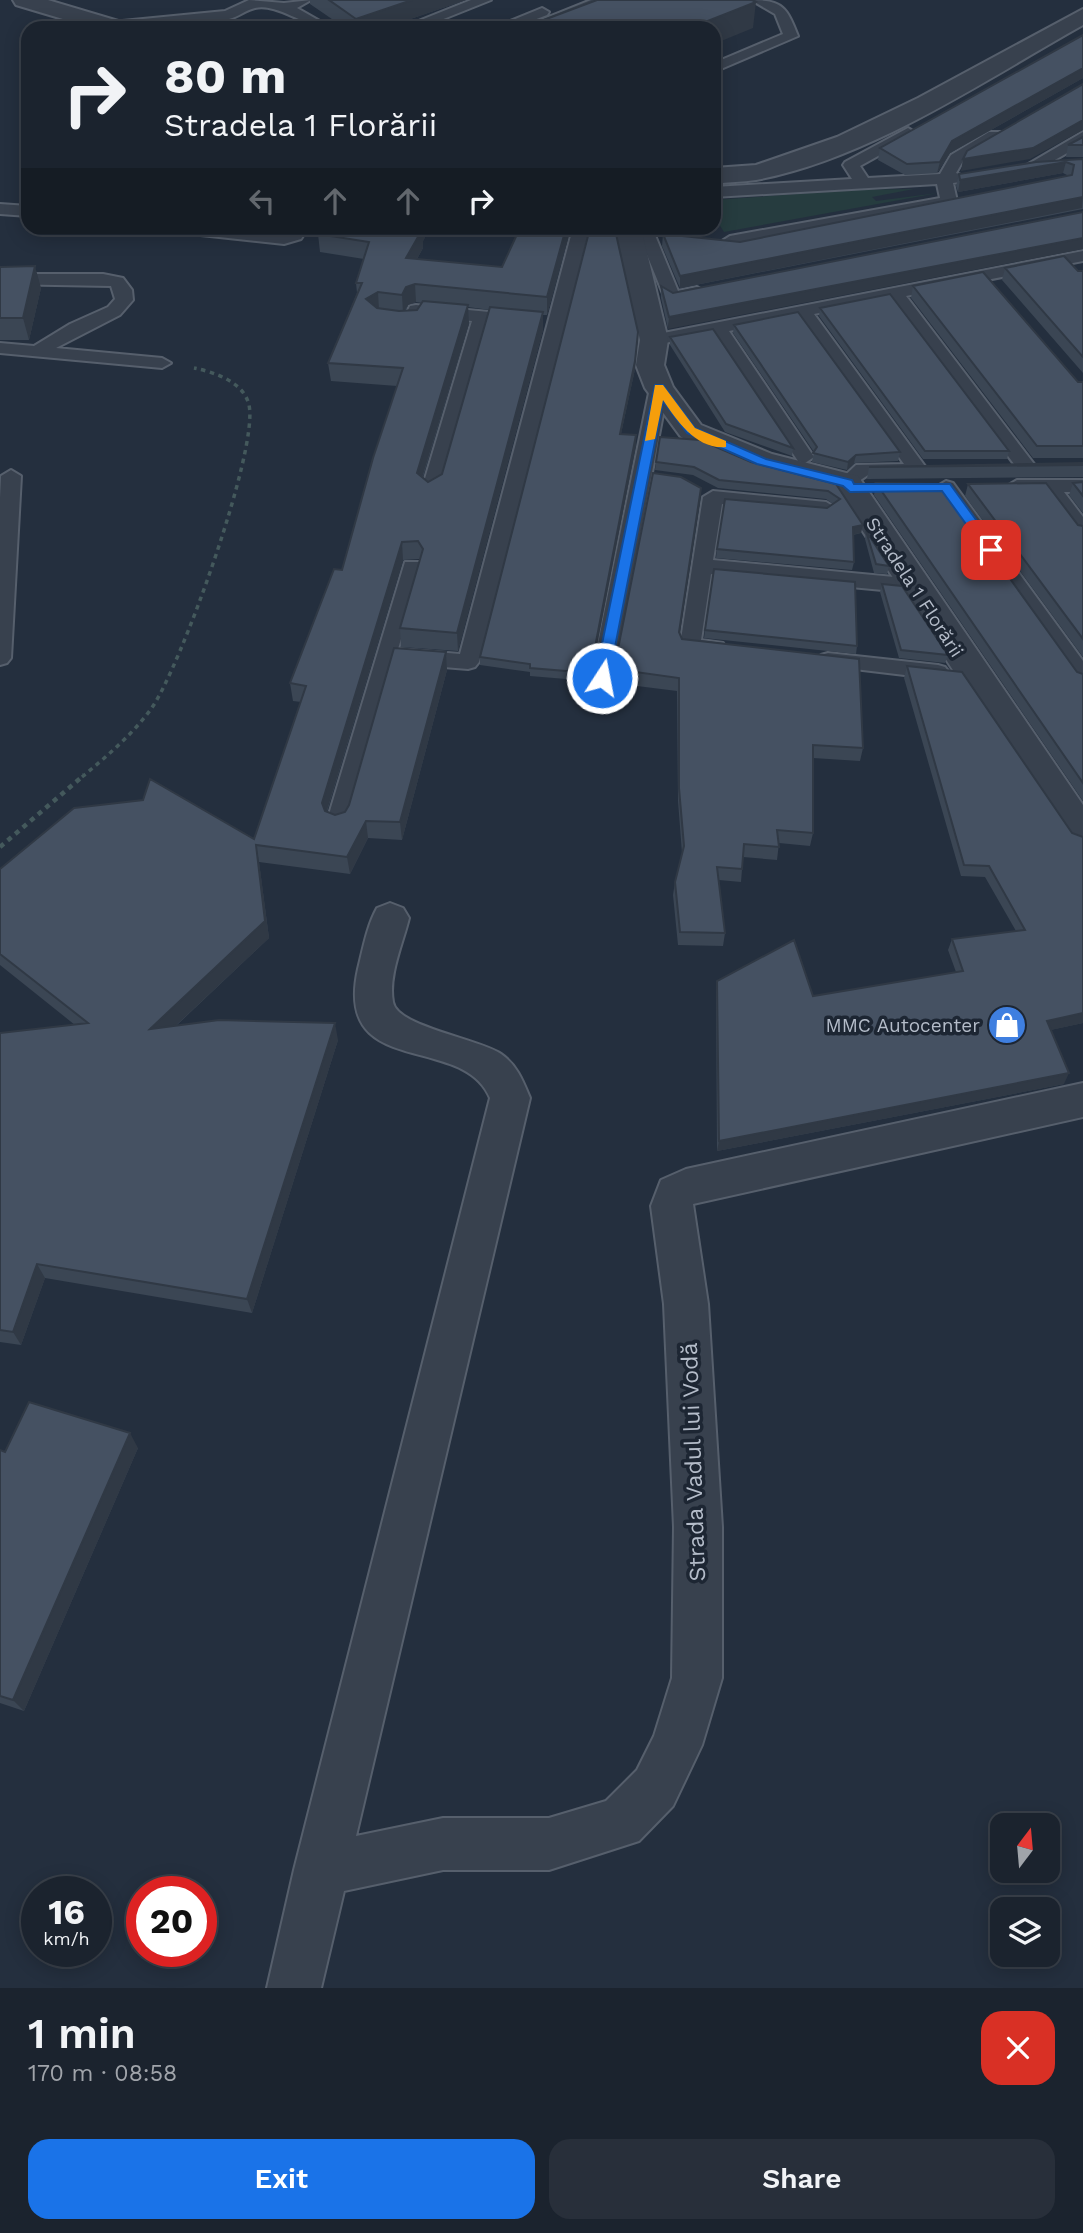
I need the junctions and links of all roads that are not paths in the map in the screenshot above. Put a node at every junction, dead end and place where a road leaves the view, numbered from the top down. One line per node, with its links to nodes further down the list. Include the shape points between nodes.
1 (24, 0): 10 (street)
2 (304, 0): 8 (lane)
3 (484, 0): 13 (lane)
4 (572, 0): 14 (lane)
5 (604, 0): 15 (lane)
6 (758, 0): 16 (lane, via 781,12 791,36)
7 (251, 2): 8 (lane); 11 (lane, via 228,15)
8 (285, 7): 12 (lane)
9 (1083, 16): 21 (street, via 816,154 759,172)
10 (94, 21)
11 (171, 21)
12 (312, 21)
13 (427, 21)
14 (518, 21)
15 (547, 21)
16 (721, 65)
17 (924, 124): 24 (lane, via 851,165)
18 (1014, 125): 23 (lane, via 957,158)
19 (1083, 137): 20 (lane, via 1027,167)
20 (1070, 165)
21 (721, 175)
22 (982, 175): 23 (lane)
23 (944, 181): 24 (lane); 33 (lane, via 956,200)
24 (863, 183): 25 (lane)
25 (721, 192)
26 (0, 209): 27 (lane)
27 (21, 210)
28 (247, 235): 29 (lane, via 284,239)
29 (295, 235)
30 (579, 235): 44 (lane)
31 (630, 235): 46 (street)
32 (647, 235): 38 (lane, via 672,297)
33 (730, 241)
34 (1074, 257): 35 (lane); 36 (lane)
35 (985, 275): 39 (lane); 40 (lane)
36 (1083, 277)
37 (0, 279): 48 (lane, via 103,279 117,282 123,290 124,300 114,311)
38 (713, 289)
39 (894, 292): 41 (lane); 53 (lane)
40 (1003, 295)
41 (802, 310): 45 (lane); 55 (lane)
42 (482, 316): 43 (lane, via 416,310 412,322); 44 (lane); 62 (lane)
43 (379, 318)
44 (556, 324): 69 (lane, via 468,662)
45 (717, 327): 46 (lane); 51 (lane)
46 (654, 340): 50 (street, via 650,365)
47 (0, 348): 48 (lane)
48 (36, 352): 49 (lane)
49 (162, 363)
50 (659, 388): 56 (lane); 58 (street, via 691,431 762,461)
51 (805, 457)
52 (1083, 467): 53 (lane)
53 (1027, 468): 60 (lane, via 998,477)
54 (11, 476): 70 (lane)
55 (935, 476): 58 (lane); 59 (lane); 73 (lane)
56 (641, 477): 57 (lane); 74 (lane)
57 (664, 479)
58 (849, 485): 67 (street, Stradela 1 Florării)
59 (971, 486)
60 (1049, 486): 61 (lane); 64 (lane)
61 (1083, 486)
62 (431, 492)
63 (826, 508): 65 (lane, via 704,492)
64 (1083, 530)
65 (702, 566): 67 (lane); 68 (lane, via 690,646)
66 (412, 567): 69 (lane)
67 (915, 586): 72 (street, Stradela 1 Florării)
68 (731, 650)
69 (386, 654): 75 (lane)
70 (0, 658)
71 (812, 659): 72 (lane)
72 (974, 676): 76 (street, Stradela 1 Florării)
73 (1083, 677)
74 (602, 678)
75 (338, 821)
76 (1083, 833)
77 (390, 918): 79 (street, via 374,992 379,1018 397,1031 492,1067 509,1087 510,1098)
78 (1083, 1100): 79 (street, Strada Vadul lui Vodă, via 686,1187 676,1194 672,1206 686,1304 698,1527 697,1678 677,1745 655,1788 621,1823 549,1844 443,1844)
79 (320, 1870): 80 (street)
80 (294, 1988)

